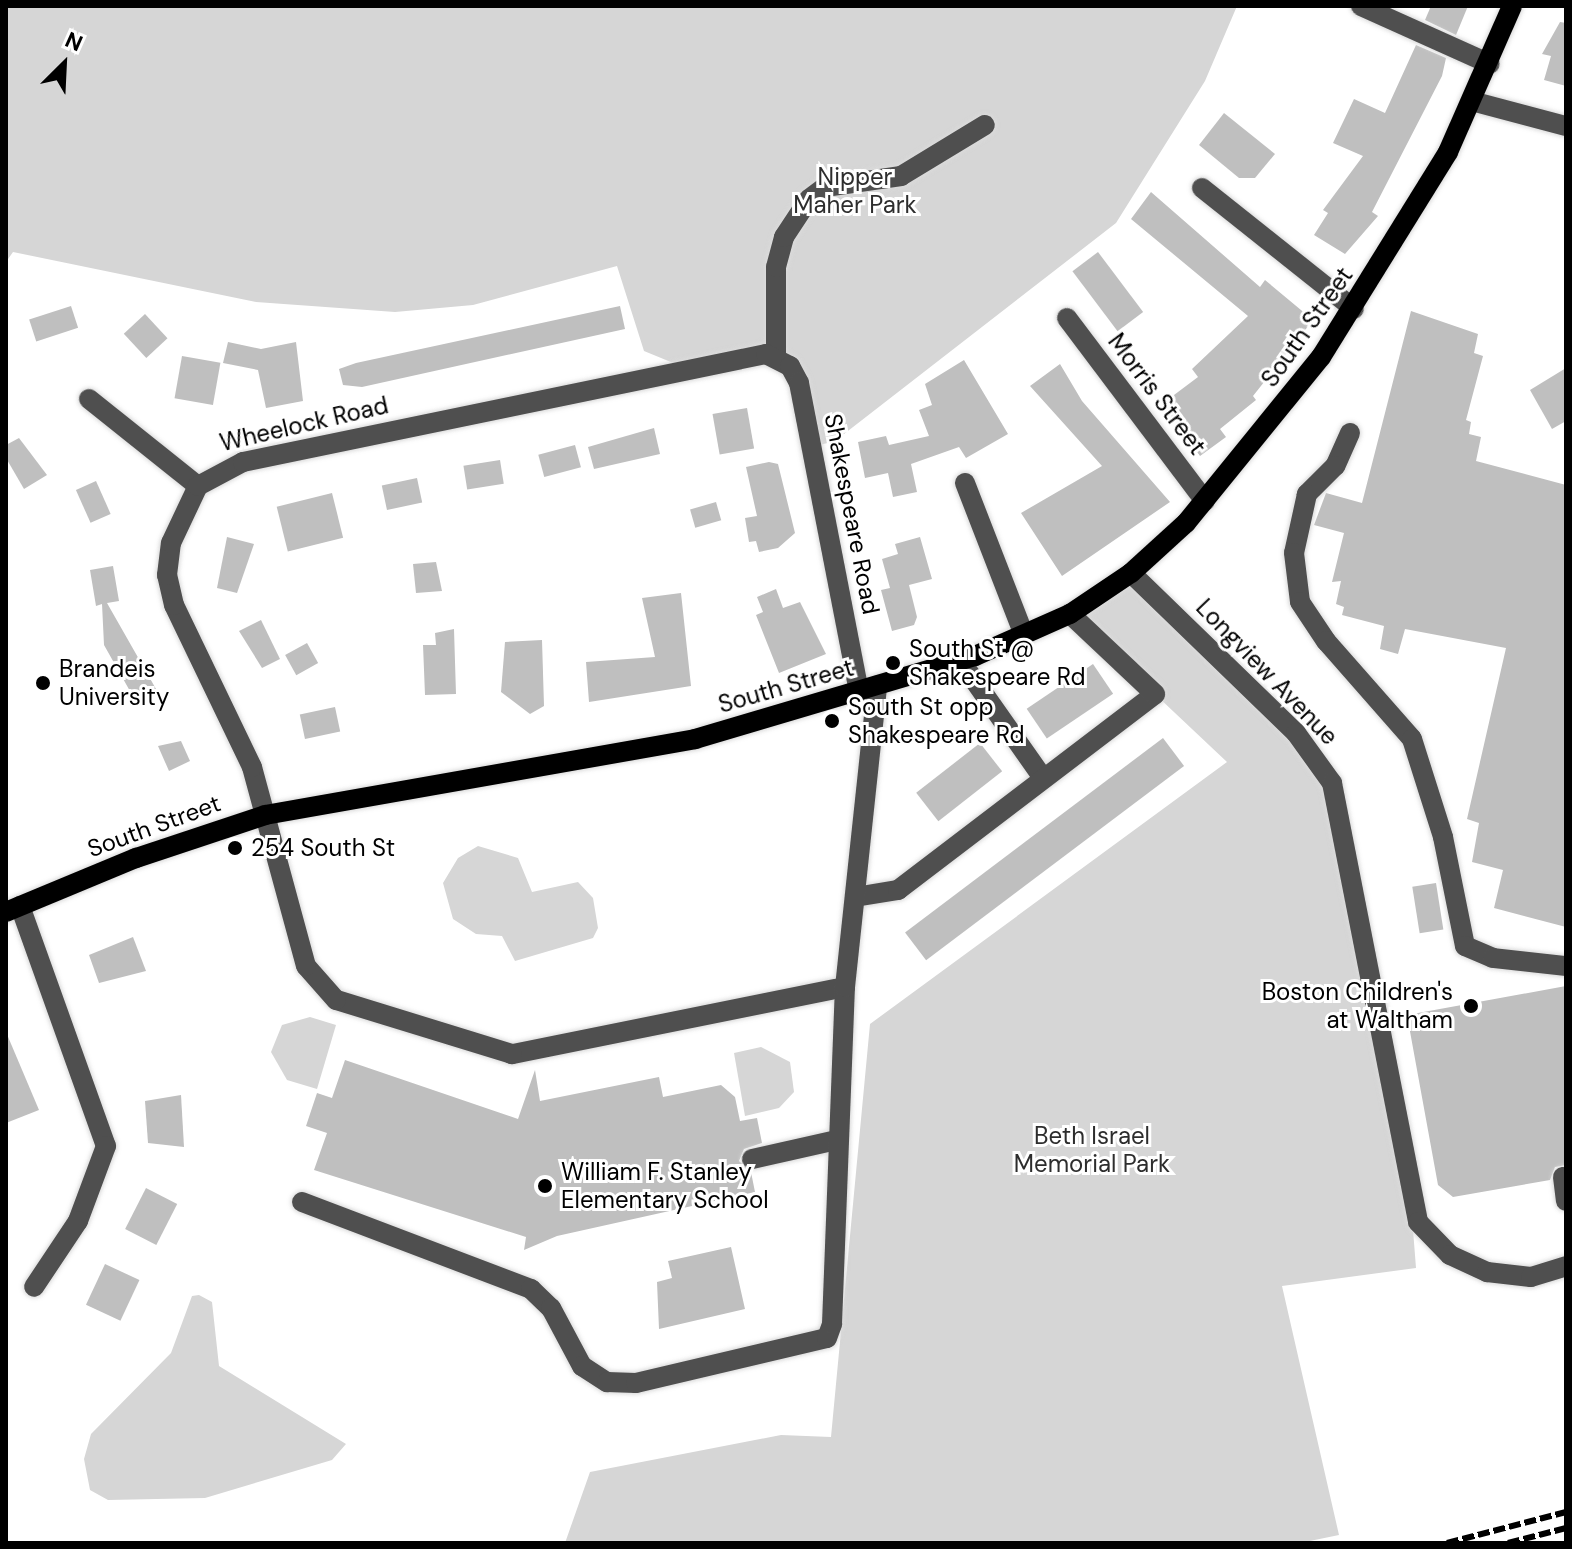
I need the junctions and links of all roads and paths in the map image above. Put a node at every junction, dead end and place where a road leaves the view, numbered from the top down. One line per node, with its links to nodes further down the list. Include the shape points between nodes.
1 (1361, 6): 3 (street)
2 (1512, 6): 3 (main road, South Street)
3 (1490, 64): 4 (main road, South Street)
4 (1475, 102): 6 (street); 8 (main road, South Street)
5 (985, 125): 10 (street, via 901,176 825,187 809,199 784,237 776,267)
6 (1566, 126)
7 (1202, 188): 8 (street)
8 (1354, 309): 15 (main road, South Street)
9 (1067, 318): 15 (street, Morris Street)
10 (776, 357): 14 (street, Wheelock Road, via 749,353 258,459 217,471); 20 (street, Shakespeare Road, via 799,383)
11 (89, 399): 14 (street)
12 (1350, 433): 25 (street, via 1335,466 1307,494 1294,553 1300,602 1412,739 1443,837 1465,946 1493,958)
13 (965, 483): 18 (street)
14 (198, 486): 22 (street, via 171,543 170,590 247,756)
15 (1205, 501): 16 (main road, South Street)
16 (1131, 573): 17 (main road, South Street); 32 (street, Longview Avenue, via 1296,733 1332,783 1418,1222 1450,1255 1487,1272 1531,1277)
17 (1070, 614): 18 (main road, South Street); 21 (street, via 1155,694)
18 (1024, 635): 19 (main road, South Street)
19 (960, 660): 20 (main road, South Street); 21 (street)
20 (868, 689): 22 (main road, South Street, via 695,739); 23 (street, Shakespeare Road)
21 (1043, 778): 23 (street, via 898,890)
22 (265, 815): 24 (main road, South Street, via 136,858); 26 (street, via 315,983 344,1004 489,1051 522,1052)
23 (855, 897): 26 (street, Shakespeare Road)
24 (13, 909): 33 (street, via 106,1146 78,1221)
25 (1566, 966)
26 (845, 987): 27 (street, Shakespeare Road)
27 (837, 1140): 28 (street); 31 (street, Shakespeare Road, via 832,1324 827,1338 636,1383 592,1376 551,1308 523,1285)
28 (752, 1159)
29 (1563, 1177): 30 (street)
30 (1566, 1201)
31 (302, 1202)
32 (1566, 1266)
33 (34, 1287)

